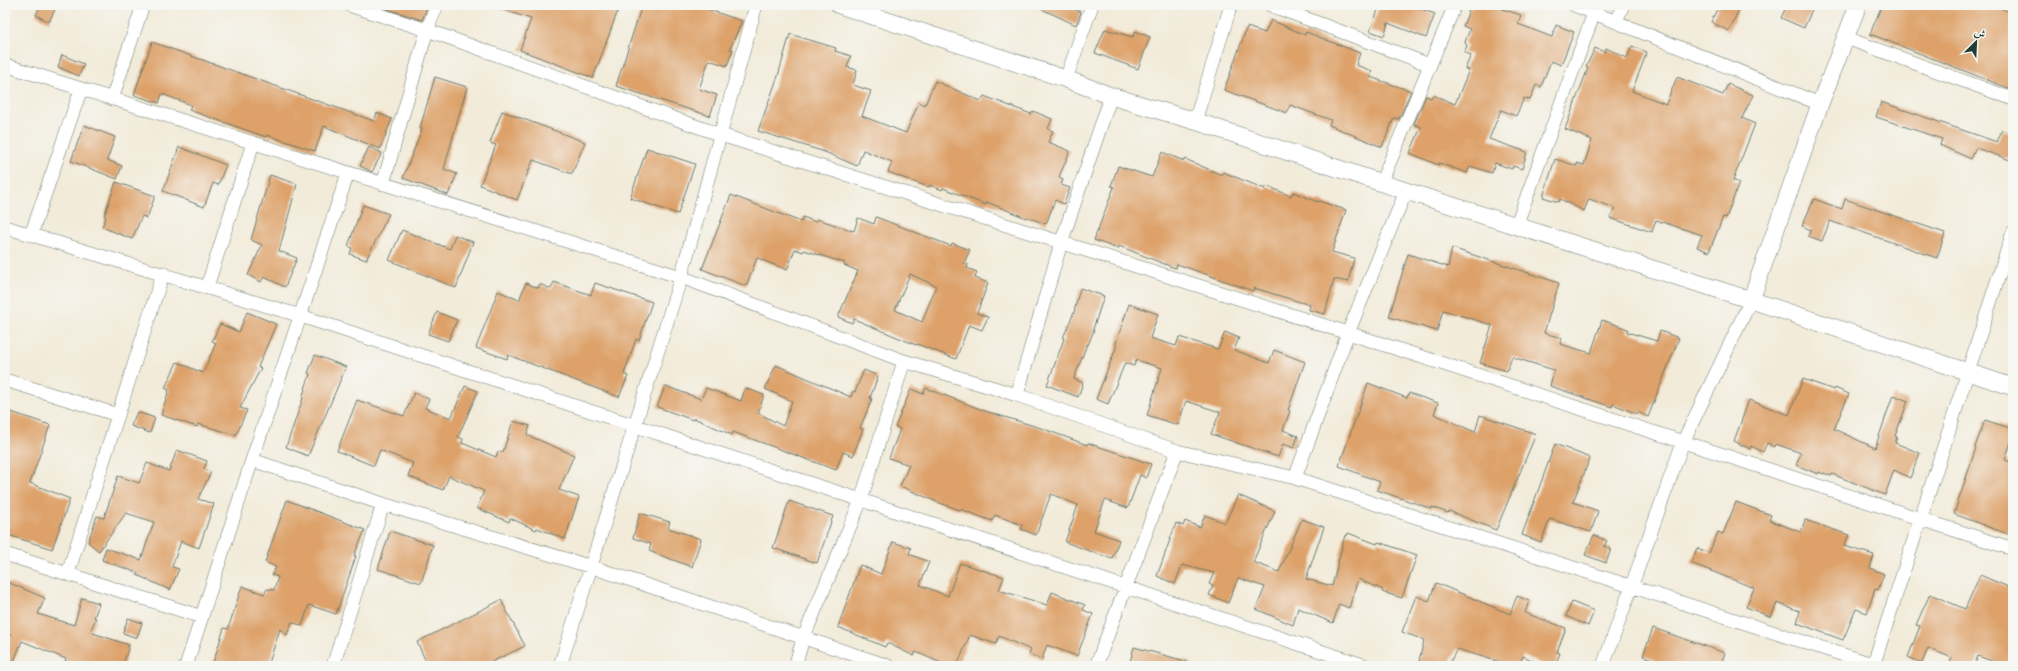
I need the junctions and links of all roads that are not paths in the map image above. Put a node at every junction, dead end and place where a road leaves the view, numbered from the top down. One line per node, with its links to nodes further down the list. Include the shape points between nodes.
1 (143, 5): 22 (street)
2 (349, 5): 15 (street)
3 (437, 5): 15 (street)
4 (756, 5): 26 (street)
5 (839, 5): 19 (street)
6 (1092, 5): 19 (street)
7 (1231, 5): 25 (street)
8 (1270, 5): 18 (street)
9 (1455, 5): 18 (street)
10 (1574, 5): 13 (street)
11 (1623, 5): 14 (street)
12 (1858, 5): 16 (street)
13 (1594, 13): 14 (street); 33 (street)
14 (1616, 21): 24 (street)
15 (427, 30): 26 (street); 30 (street)
16 (1846, 38): 23 (street); 24 (street)
17 (5, 65): 20 (street)
18 (1430, 65): 29 (street)
19 (1066, 79): 21 (street)
20 (81, 89): 22 (street); 35 (street)
21 (1111, 96): 25 (street); 36 (street)
22 (112, 99): 27 (street)
23 (2013, 100)
24 (1820, 104): 40 (street)
25 (1195, 121): 29 (street)
26 (721, 135): 36 (street); 38 (street)
27 (253, 143): 28 (street); 39 (street)
28 (348, 173): 30 (street); 41 (street)
29 (1381, 183): 31 (street)
30 (383, 184): 38 (street)
31 (1406, 191): 33 (street); 42 (street)
32 (5, 226): 35 (street)
33 (1516, 226): 40 (street)
34 (2013, 232): 44 (street)
35 (31, 235): 37 (street)
36 (1061, 243): 42 (street); 47 (street)
37 (163, 273): 39 (street); 48 (street)
38 (681, 277): 43 (street); 49 (street)
39 (207, 287): 41 (street)
40 (1751, 300): 44 (street); 50 (street)
41 (301, 316): 49 (street); 52 (street)
42 (1348, 333): 50 (street); 53 (street)
43 (904, 361): 47 (street); 54 (street)
44 (1968, 373): 46 (street); 56 (street)
45 (5, 380): 48 (street)
46 (2013, 386)
47 (1017, 395): 51 (street)
48 (118, 415): 60 (street)
49 (636, 425): 54 (street); 59 (street)
50 (1683, 442): 56 (street); 61 (street)
51 (1177, 451): 53 (street); 62 (street)
52 (252, 460): 55 (street); 63 (street)
53 (1295, 478): 61 (street)
54 (861, 500): 62 (street); 64 (street)
55 (383, 504): 59 (street); 67 (street)
56 (1920, 519): 57 (street); 65 (street)
57 (2013, 549)
58 (5, 554): 60 (street)
59 (592, 567): 64 (street); 68 (street)
60 (68, 573): 63 (street)
61 (1631, 587): 65 (street); 73 (street)
62 (1125, 588): 71 (street); 72 (street)
63 (202, 617): 66 (street)
64 (803, 639): 69 (street); 70 (street)
65 (1875, 665)
66 (186, 666)
67 (333, 666)
68 (560, 666)
69 (795, 666)
70 (888, 666)
71 (1096, 666)
72 (1366, 666)
73 (1603, 666)

